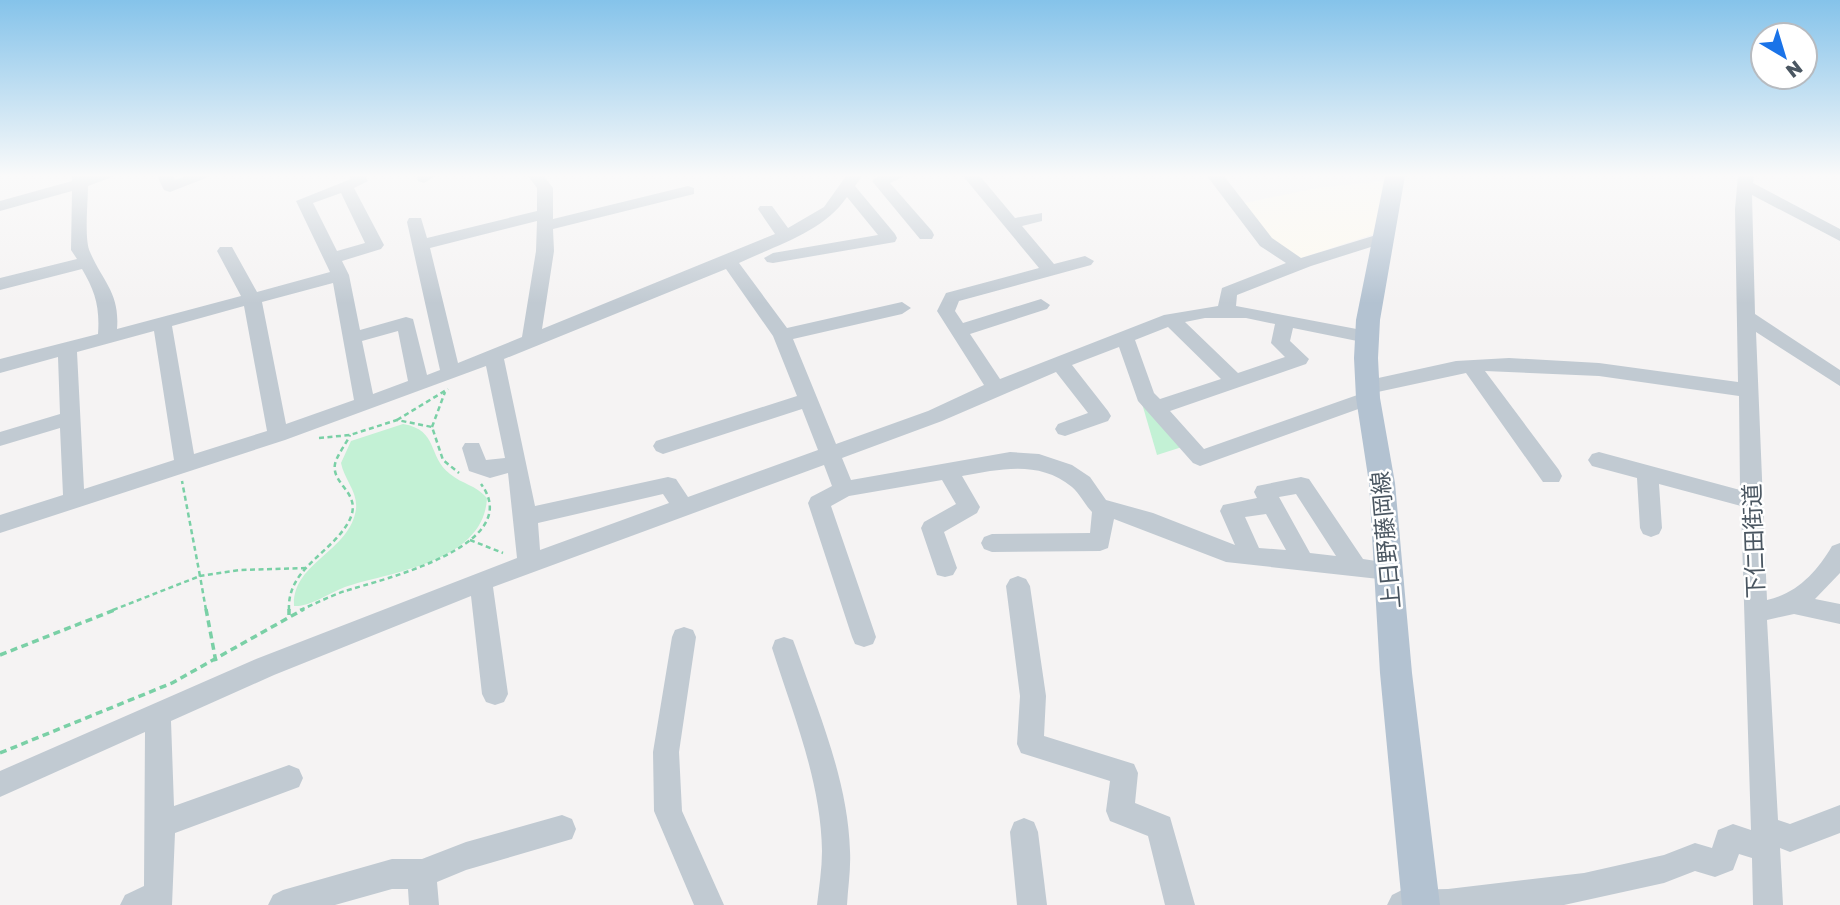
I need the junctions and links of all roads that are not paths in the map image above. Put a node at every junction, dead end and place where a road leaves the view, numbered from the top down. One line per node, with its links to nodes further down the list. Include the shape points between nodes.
1 (80, 218): 29 (street, via 80,250)
2 (312, 218): 31 (street)
3 (368, 218): 31 (street, via 375,245)
4 (554, 218): 15 (street)
5 (772, 218): 20 (street)
6 (818, 218): 18 (street)
7 (875, 218): 25 (street, via 889,238)
8 (912, 218): 19 (street)
9 (1006, 218): 17 (street)
10 (1029, 218): 17 (street)
11 (1248, 218): 30 (street, via 1266,242)
12 (1387, 218): 22 (main road, 上日野藤岡線)
13 (1746, 218): 38 (street, 下仁田街道)
14 (1810, 218): 21 (street)
15 (545, 220): 23 (street); 48 (street, via 545,251)
16 (415, 222): 23 (street)
17 (1011, 224): 32 (street)
18 (806, 226): 20 (street); 25 (street)
19 (926, 235)
20 (785, 236): 27 (street)
21 (1840, 236)
22 (1382, 242): 30 (street); 46 (main road, 上日野藤岡線)
23 (420, 245): 54 (street)
24 (226, 251): 34 (street)
25 (813, 251): 26 (street)
26 (774, 258)
27 (729, 261): 43 (street); 48 (street)
28 (1085, 261): 32 (street)
29 (87, 262): 33 (street); 44 (street, via 104,291 109,313)
30 (1299, 264): 37 (street, via 1228,292)
31 (336, 267): 34 (street); 47 (street)
32 (1050, 270): 42 (street, via 952,297 946,311)
33 (0, 284)
34 (252, 299): 41 (street); 66 (street)
35 (1041, 304): 42 (street)
36 (902, 308): 43 (street)
37 (1227, 311): 39 (street); 40 (street)
38 (1746, 317): 55 (street); 59 (street, 下仁田街道)
39 (1171, 319): 45 (street); 56 (street)
40 (1285, 321): 46 (street); 56 (street, via 1280,343 1299,359)
41 (162, 322): 44 (street); 73 (street)
42 (959, 331): 58 (street)
43 (782, 335): 61 (street)
44 (107, 337): 49 (street)
45 (1125, 337): 51 (street); 63 (street, via 1145,396)
46 (1367, 337): 60 (main road, 上日野藤岡線)
47 (352, 338): 57 (street, via 406,323); 62 (street)
48 (531, 341): 50 (street)
49 (67, 346): 52 (street); 64 (street)
50 (494, 357): 54 (street); 72 (street)
51 (1059, 363): 58 (street); 65 (street, via 1101,416)
52 (0, 366)
53 (1472, 367): 59 (street, via 1508,363 1680,379); 60 (street); 76 (street)
54 (451, 373): 57 (street)
55 (1840, 379)
56 (1235, 381): 63 (street)
57 (419, 385): 62 (street)
58 (996, 388): 70 (street, via 936,416)
59 (1749, 391): 79 (street, 下仁田街道)
60 (1368, 392): 63 (street, via 1200,458); 93 (main road, 上日野藤岡線, via 1382,483)
61 (807, 400): 68 (street); 70 (street)
62 (365, 404): 66 (street)
63 (1156, 408)
64 (71, 418): 67 (street); 78 (street)
65 (1065, 429)
66 (278, 435): 73 (street)
67 (0, 439)
68 (663, 446)
69 (472, 448): 72 (street, via 477,465 490,470)
70 (827, 453): 77 (street); 81 (street)
71 (1599, 460): 75 (street)
72 (517, 462): 83 (street)
73 (183, 470): 78 (street)
74 (948, 471): 77 (street); 82 (street, via 1010,460 1039,463 1082,483); 92 (street, via 970,507 932,528)
75 (1647, 473): 79 (street); 85 (street)
76 (1550, 476)
77 (844, 489): 100 (street, via 819,503)
78 (74, 499): 84 (street)
79 (1752, 501): 97 (street, 下仁田街道)
80 (1272, 504): 88 (street, via 1231,511); 89 (street); 91 (street, via 1265,492 1301,485)
81 (683, 506): 83 (street, via 668,485); 90 (street)
82 (1104, 508): 86 (street, via 1100,542); 88 (street, via 1226,553)
83 (526, 516): 90 (street)
84 (0, 524)
85 (1651, 528)
86 (992, 543)
87 (1840, 552): 96 (street, via 1829,571)
88 (1252, 556): 89 (street)
89 (1303, 561): 91 (street)
90 (528, 564): 94 (street)
91 (1356, 567): 93 (street)
92 (945, 568)
93 (1388, 571): 113 (main road, 上日野藤岡線)
94 (481, 583): 102 (street); 103 (street)
95 (1018, 586): 119 (street, via 1033,696 1030,744 1124,773 1120,811 1160,827)
96 (1794, 604): 97 (street); 98 (street)
97 (1755, 613): 110 (street, 下仁田街道)
98 (1840, 614)
99 (684, 637): 116 (street, via 666,752 668,811)
100 (864, 637)
101 (784, 648): 117 (street, via 829,804 836,850)
102 (495, 694)
103 (158, 714): 105 (street); 107 (street)
104 (289, 778): 107 (street)
105 (0, 784)
106 (1840, 819): 110 (street, via 1790,838)
107 (159, 825): 112 (street, via 161,859)
108 (562, 829): 111 (street, via 466,856)
109 (1024, 832): 118 (street)
110 (1765, 839): 113 (street, via 1728,840 1723,860 1716,863 1695,857 1584,888); 120 (street, 下仁田街道)
111 (422, 874): 114 (street, via 392,874); 115 (street)
112 (150, 902)
113 (1415, 904)
114 (283, 905)
115 (424, 905)
116 (709, 905)
117 (832, 905)
118 (1032, 905)
119 (1181, 905)
120 (1768, 905)

